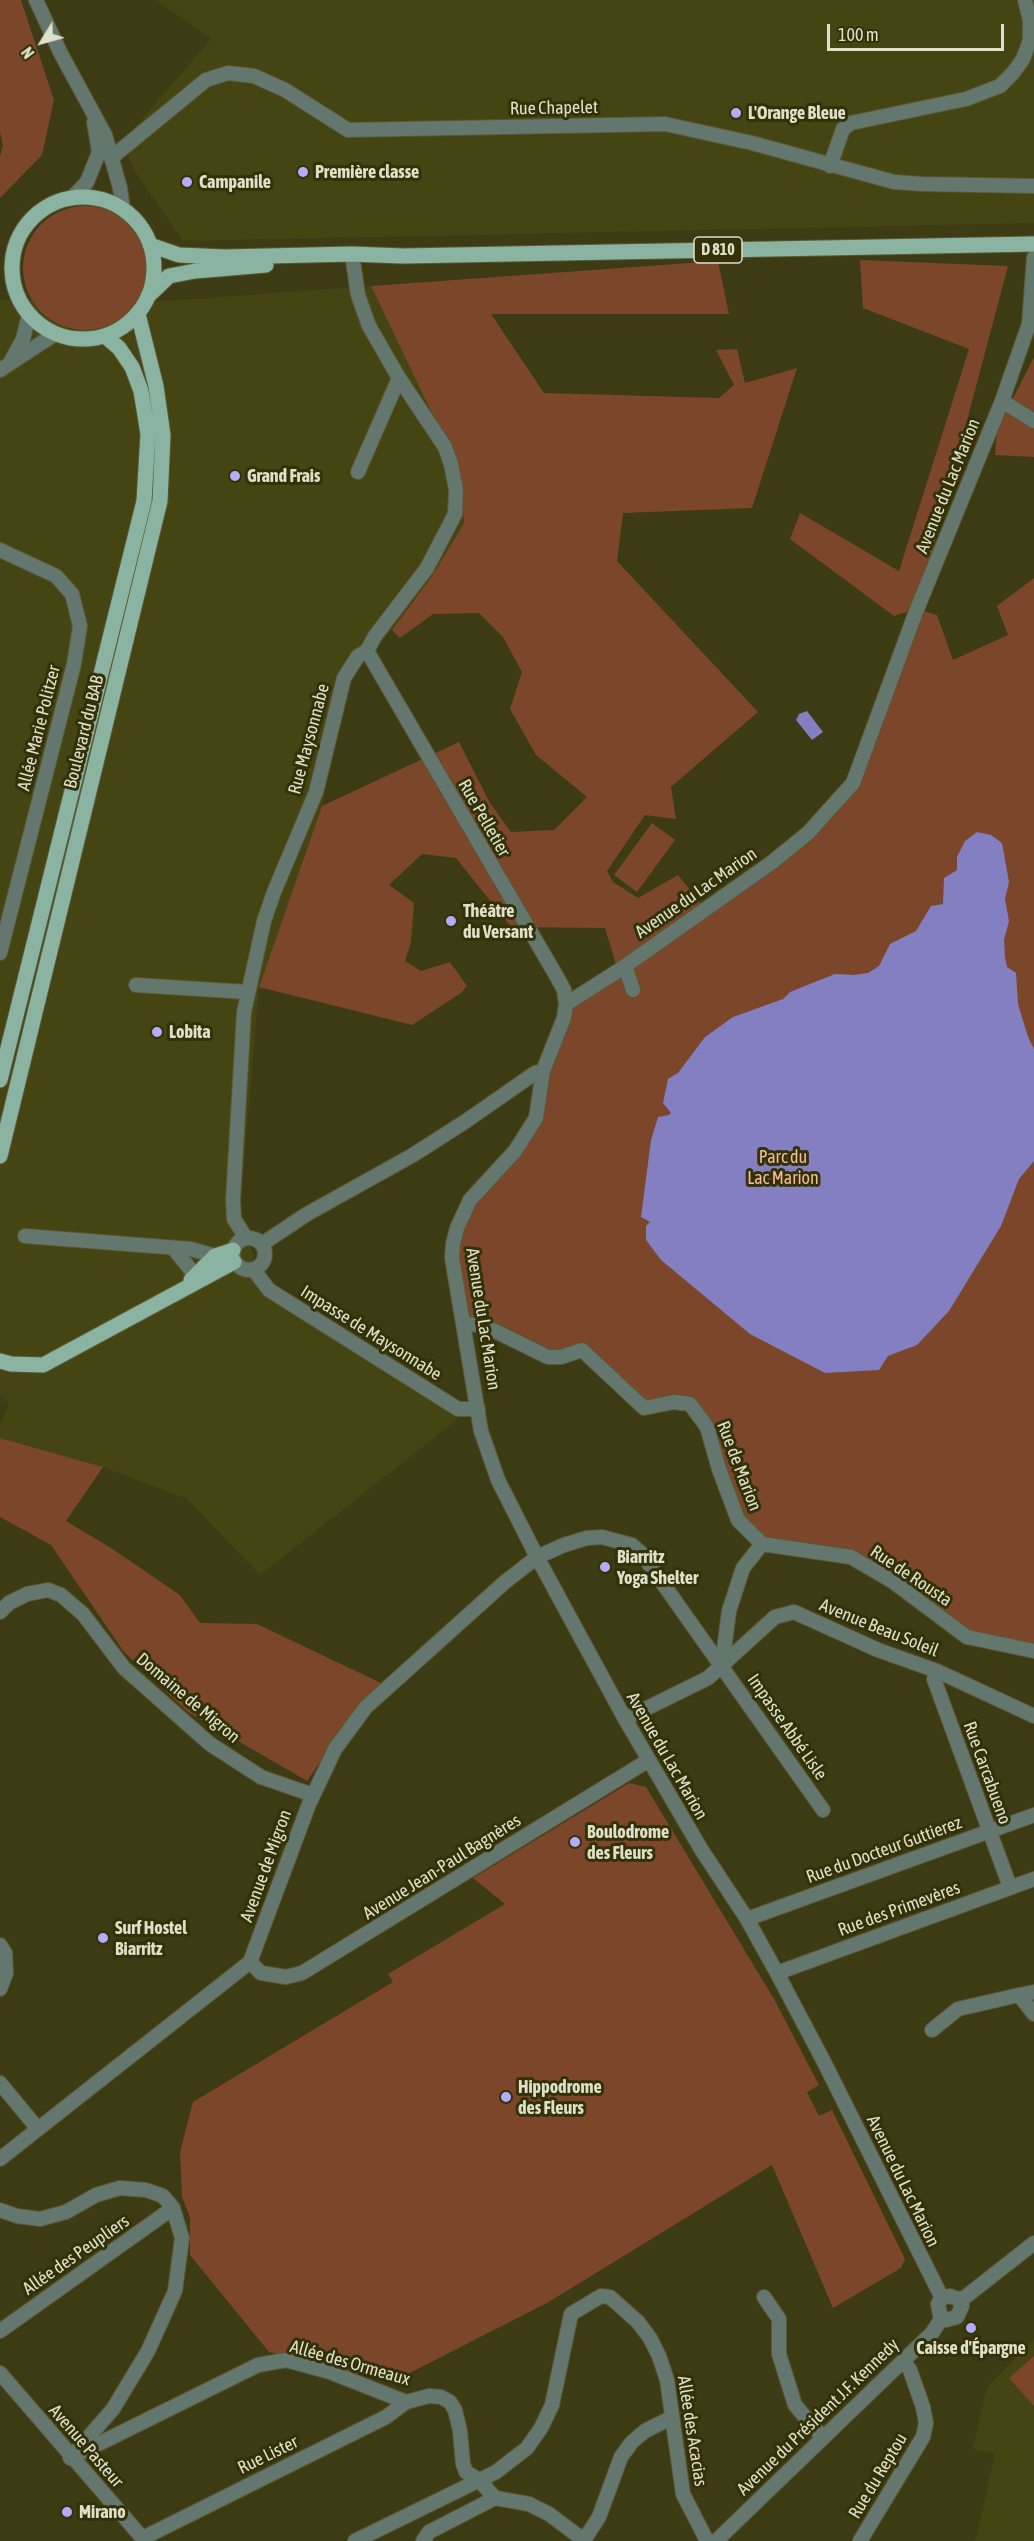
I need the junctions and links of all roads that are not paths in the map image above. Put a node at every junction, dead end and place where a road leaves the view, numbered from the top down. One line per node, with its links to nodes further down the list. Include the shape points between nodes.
1 (36, 0): 3 (street)
2 (1025, 0): 5 (street, via 1030,40 1023,59 1000,86 966,99 851,123 843,129)
3 (92, 111): 4 (street, via 105,135); 7 (street, via 99,153 87,182)
4 (111, 158): 5 (street, Rue Chapelet, via 206,80 228,73 254,76 285,90 348,130 665,124); 8 (street)
5 (830, 166): 6 (street, Rue Chapelet, via 894,182)
6 (1034, 186)
7 (73, 197): 8 (main road, via 99,199); 11 (main road, via 46,207 25,226)
8 (123, 209): 10 (main road, via 139,225)
9 (1034, 244): 12 (main road, D 810)
10 (150, 245): 12 (main road, D 810, via 179,255 225,257); 17 (main road, via 154,271)
11 (7, 255): 16 (main road)
12 (403, 256): 14 (main road, D 810)
13 (1034, 257): 20 (street, Avenue du Lac Marion)
14 (353, 261): 17 (main road, D 810, via 195,271 169,276); 25 (street, Rue Maysonnabe, via 362,310)
15 (0, 281): 16 (main road)
16 (15, 290): 19 (main road)
17 (148, 296): 18 (main road)
18 (138, 314): 22 (main road); 39 (main road, Boulevard du BAB, via 156,386 163,435 160,501)
19 (29, 315): 21 (main road); 23 (street, via 23,339)
20 (1031, 324): 26 (street, Avenue du Lac Marion)
21 (55, 334): 22 (main road, via 72,339); 23 (street)
22 (105, 336): 38 (main road, Boulevard du BAB, via 132,366 141,391 148,434 144,501)
23 (11, 361): 24 (street)
24 (0, 370)
25 (399, 378): 28 (street); 30 (street, Rue Maysonnabe, via 445,447 456,490 455,514 427,568)
26 (1002, 401): 27 (street); 32 (street, Avenue du Lac Marion, via 916,609 853,783 808,833 771,863)
27 (1034, 421)
28 (357, 472)
29 (0, 550): 31 (street, Allée Marie Politzer, via 56,576 72,594 80,626 74,664)
30 (367, 651): 35 (street, Rue Maysonnabe, via 358,656 344,678 316,792 274,892); 36 (street, Rue Pelletier, via 557,977)
31 (0, 953)
32 (625, 966): 34 (street); 36 (street, Avenue du Lac Marion)
33 (136, 985): 35 (street)
34 (633, 990)
35 (247, 992): 41 (street, Rue Maysonnabe, via 233,1200 234,1220)
36 (566, 1004): 37 (street, Avenue du Lac Marion)
37 (543, 1071): 42 (street, via 413,1155); 48 (street, Avenue du Lac Marion, via 536,1118 527,1135 470,1200 456,1228 452,1258)
38 (0, 1080)
39 (0, 1156)
40 (25, 1236): 43 (street)
41 (246, 1238): 42 (street, via 255,1238); 45 (street, via 240,1240)
42 (262, 1244): 46 (street, via 264,1259)
43 (174, 1249): 44 (street); 47 (street)
44 (215, 1256): 45 (main road); 47 (main road)
45 (233, 1256): 46 (street, via 242,1268); 47 (main road)
46 (253, 1269): 50 (street, Impasse de Maysonnabe, via 269,1290 458,1409)
47 (202, 1275): 49 (main road, via 183,1290 43,1365)
48 (464, 1327): 50 (street, Avenue du Lac Marion); 51 (street, Rue de Marion, via 485,1326 548,1357 582,1350 644,1408 674,1402 690,1404 707,1427 738,1520)
49 (0, 1361)
50 (478, 1409): 52 (street, Avenue du Lac Marion, via 487,1455)
51 (762, 1544): 54 (street, Rue de Rousta, via 851,1557 892,1581 967,1637); 55 (street, via 743,1568 729,1611)
52 (537, 1557): 55 (street, Avenue de Migron, via 587,1538 602,1537 632,1545); 58 (street, Avenue du Lac Marion); 60 (street, Avenue de Migron, via 366,1707 335,1749)
53 (0, 1612): 60 (street, Domaine de Migron, via 27,1594 48,1590 61,1595 83,1614 123,1668 184,1724 261,1777)
54 (1034, 1651)
55 (722, 1665): 56 (street, Avenue Beau Soleil, via 775,1617 794,1612 878,1650); 58 (street, Avenue Beau Soleil, via 708,1678); 61 (street, Impasse Abbé Lisle)
56 (937, 1671): 57 (street, Avenue Beau Soleil); 63 (street, Rue Carcabueno, via 934,1679)
57 (1034, 1716)
58 (625, 1719): 59 (street, Avenue du Lac Marion)
59 (649, 1760): 66 (street, Avenue du Lac Marion); 68 (street, Avenue Jean-Paul Bagnères, via 302,1973 286,1977 261,1972)
60 (313, 1795): 68 (street, Avenue de Migron)
61 (823, 1810)
62 (1034, 1815): 63 (street, Rue du Docteur Guttierez)
63 (989, 1831): 65 (street, Rue Carcabueno); 66 (street, Rue du Docteur Guttierez)
64 (1034, 1879): 65 (street, Rue des Primevères)
65 (1010, 1887): 69 (street, Rue des Primevères)
66 (747, 1919): 69 (street, Avenue du Lac Marion)
67 (0, 1946): 70 (street, via 5,1953 6,1973)
68 (250, 1962): 76 (street)
69 (777, 1973): 82 (street, Avenue du Lac Marion)
70 (0, 1989)
71 (1034, 1992): 72 (street)
72 (1019, 1995): 73 (street); 74 (street, via 958,2009)
73 (1034, 2014)
74 (932, 2030)
75 (0, 2083): 76 (street)
76 (38, 2129): 77 (street)
77 (0, 2159)
78 (173, 2208): 79 (street, via 163,2196 120,2188 40,2219); 85 (street, Allée des Peupliers); 91 (street, via 183,2238 175,2292 148,2351 113,2409)
79 (0, 2210)
80 (1034, 2243): 83 (street)
81 (764, 2296): 90 (street, via 779,2319 779,2354 795,2405)
82 (942, 2298): 83 (street); 84 (street, via 938,2308)
83 (958, 2299): 84 (street, Avenue du Président J.F. Kennedy, via 962,2306 960,2314 954,2319)
84 (942, 2318): 86 (street, Avenue du Président J.F. Kennedy)
85 (0, 2331)
86 (903, 2361): 90 (street, Avenue du Président J.F. Kennedy); 101 (street, Rue du Reptou, via 923,2407 923,2437)
87 (0, 2373): 91 (street, Avenue Pasteur)
88 (406, 2402): 91 (street, Allée des Ormeaux, via 330,2372 286,2360 272,2361); 92 (street, Allée des Ormeaux, via 429,2396 450,2402 460,2431 463,2464 466,2472); 96 (street, Rue Lister, via 386,2417)
89 (671, 2418): 92 (street, Allée des Acacias, via 667,2380 650,2338 625,2308 610,2297 601,2296 571,2314 552,2405 541,2428 512,2462); 98 (street, via 645,2431 621,2457 599,2517); 99 (street, Allée des Acacias, via 683,2494)
90 (823, 2438): 100 (street, Avenue du Président J.F. Kennedy)
91 (70, 2458): 96 (street, Avenue Pasteur)
92 (479, 2480): 93 (street); 94 (street)
93 (495, 2498): 95 (street); 98 (street, via 529,2504)
94 (418, 2509): 95 (street); 97 (street)
95 (426, 2536)
96 (144, 2539)
97 (355, 2541)
98 (585, 2541)
99 (707, 2541)
100 (716, 2541)
101 (860, 2541)

